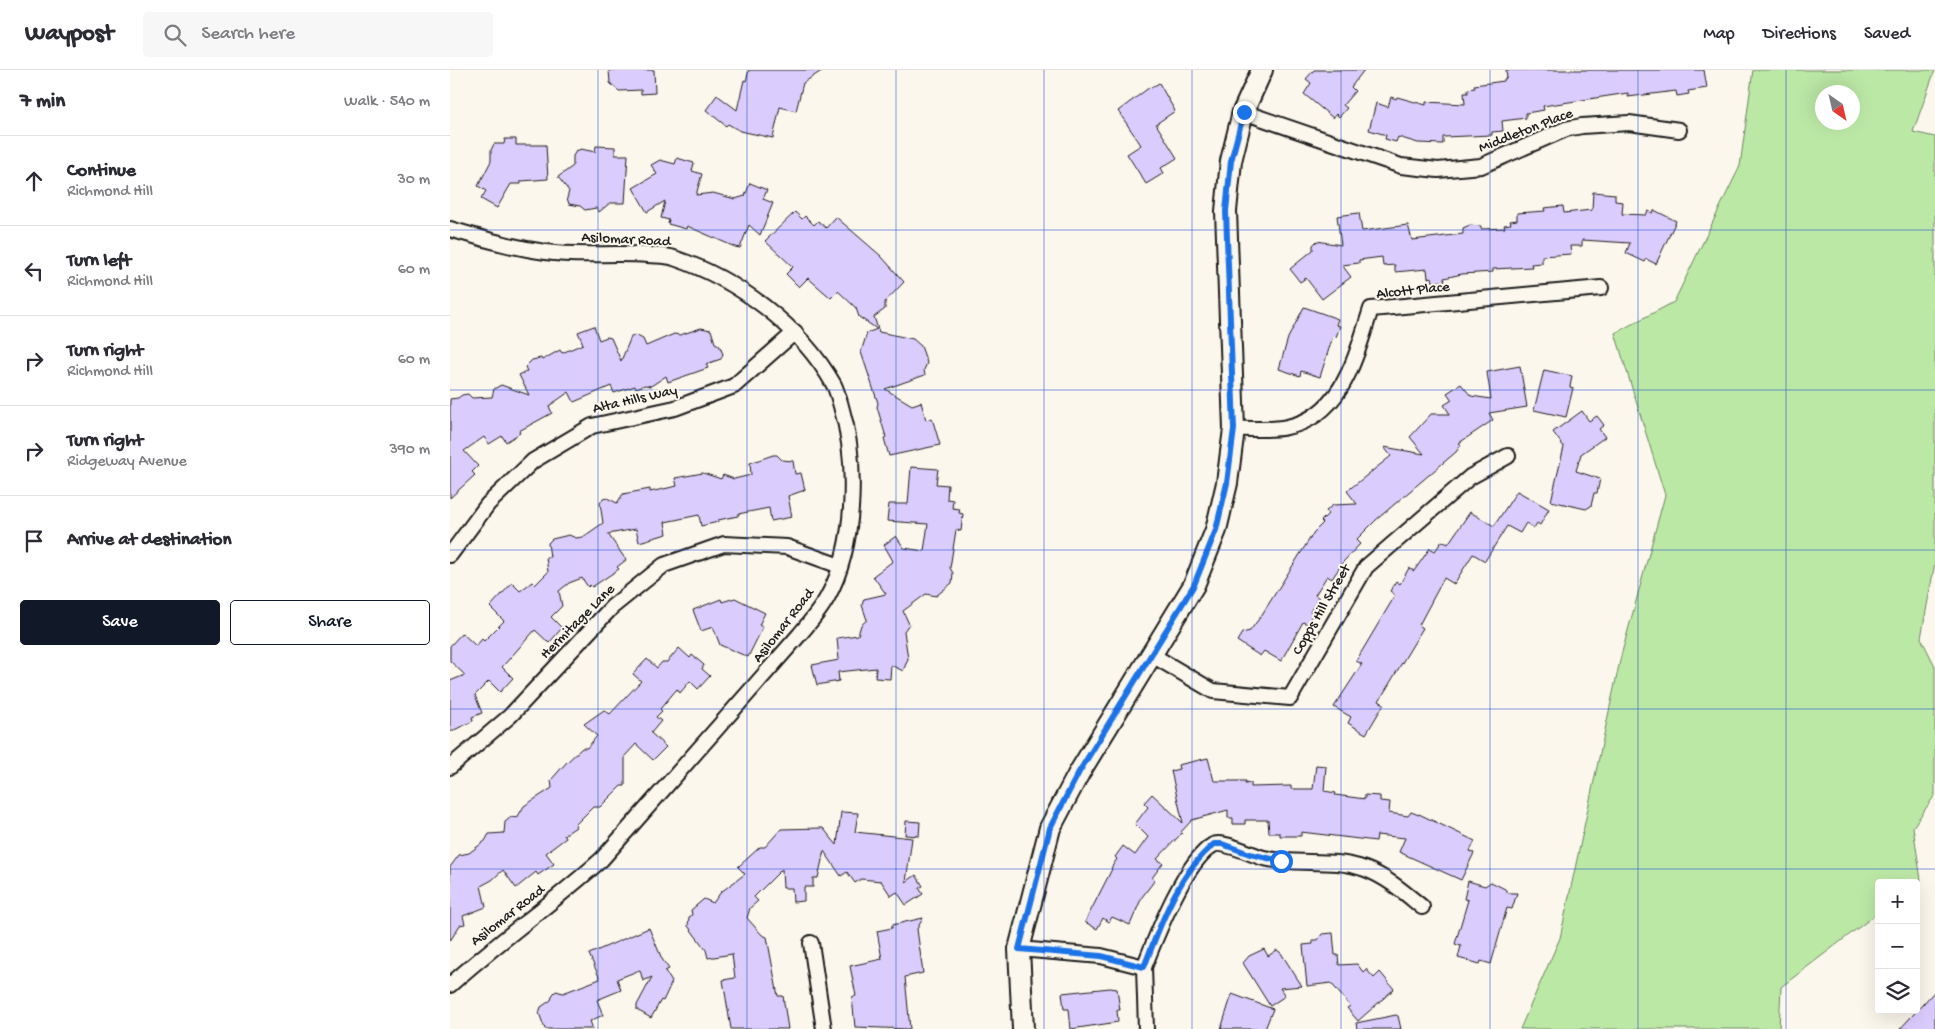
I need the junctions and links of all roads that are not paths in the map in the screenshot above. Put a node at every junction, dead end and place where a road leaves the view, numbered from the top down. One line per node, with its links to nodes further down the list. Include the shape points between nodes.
1 (1262, 70): 2 (street)
2 (1244, 112): 3 (street, Middleton Place, via 1401,166 1438,170 1481,166 1566,129 1582,126 1629,123); 7 (street, via 1231,161 1226,211)
3 (1679, 130)
4 (450, 229): 6 (street, Asilomar Road, via 546,252 672,257 730,284 763,305)
5 (1601, 288): 7 (street, Alcott Place, via 1371,309 1352,368 1331,402 1311,418 1287,427)
6 (795, 332): 9 (street, Alta Hills Way, via 734,386 676,408 592,426 533,461 488,504); 10 (street, Asilomar Road, via 834,385 849,444 853,483 850,519)
7 (1234, 429): 11 (street, via 1227,483 1216,530 1194,585)
8 (1508, 456): 11 (street, Copps Hill Street, via 1470,477 1366,567 1290,698 1214,691)
9 (450, 555)
10 (840, 566): 12 (street, Hermitage Lane, via 786,547 724,544 664,565 612,607 510,716); 17 (street, Asilomar Road, via 827,599 800,634 602,859)
11 (1152, 655): 15 (street, via 1079,772 1050,828)
12 (450, 767)
13 (1422, 907): 16 (street, via 1393,884 1355,866 1319,861 1281,861 1214,844 1191,868 1167,909)
14 (811, 943): 18 (street)
15 (1019, 949): 16 (street, via 1101,956); 19 (street)
16 (1144, 967): 20 (street)
17 (450, 985)
18 (824, 1029)
19 (1023, 1029)
20 (1146, 1029)

